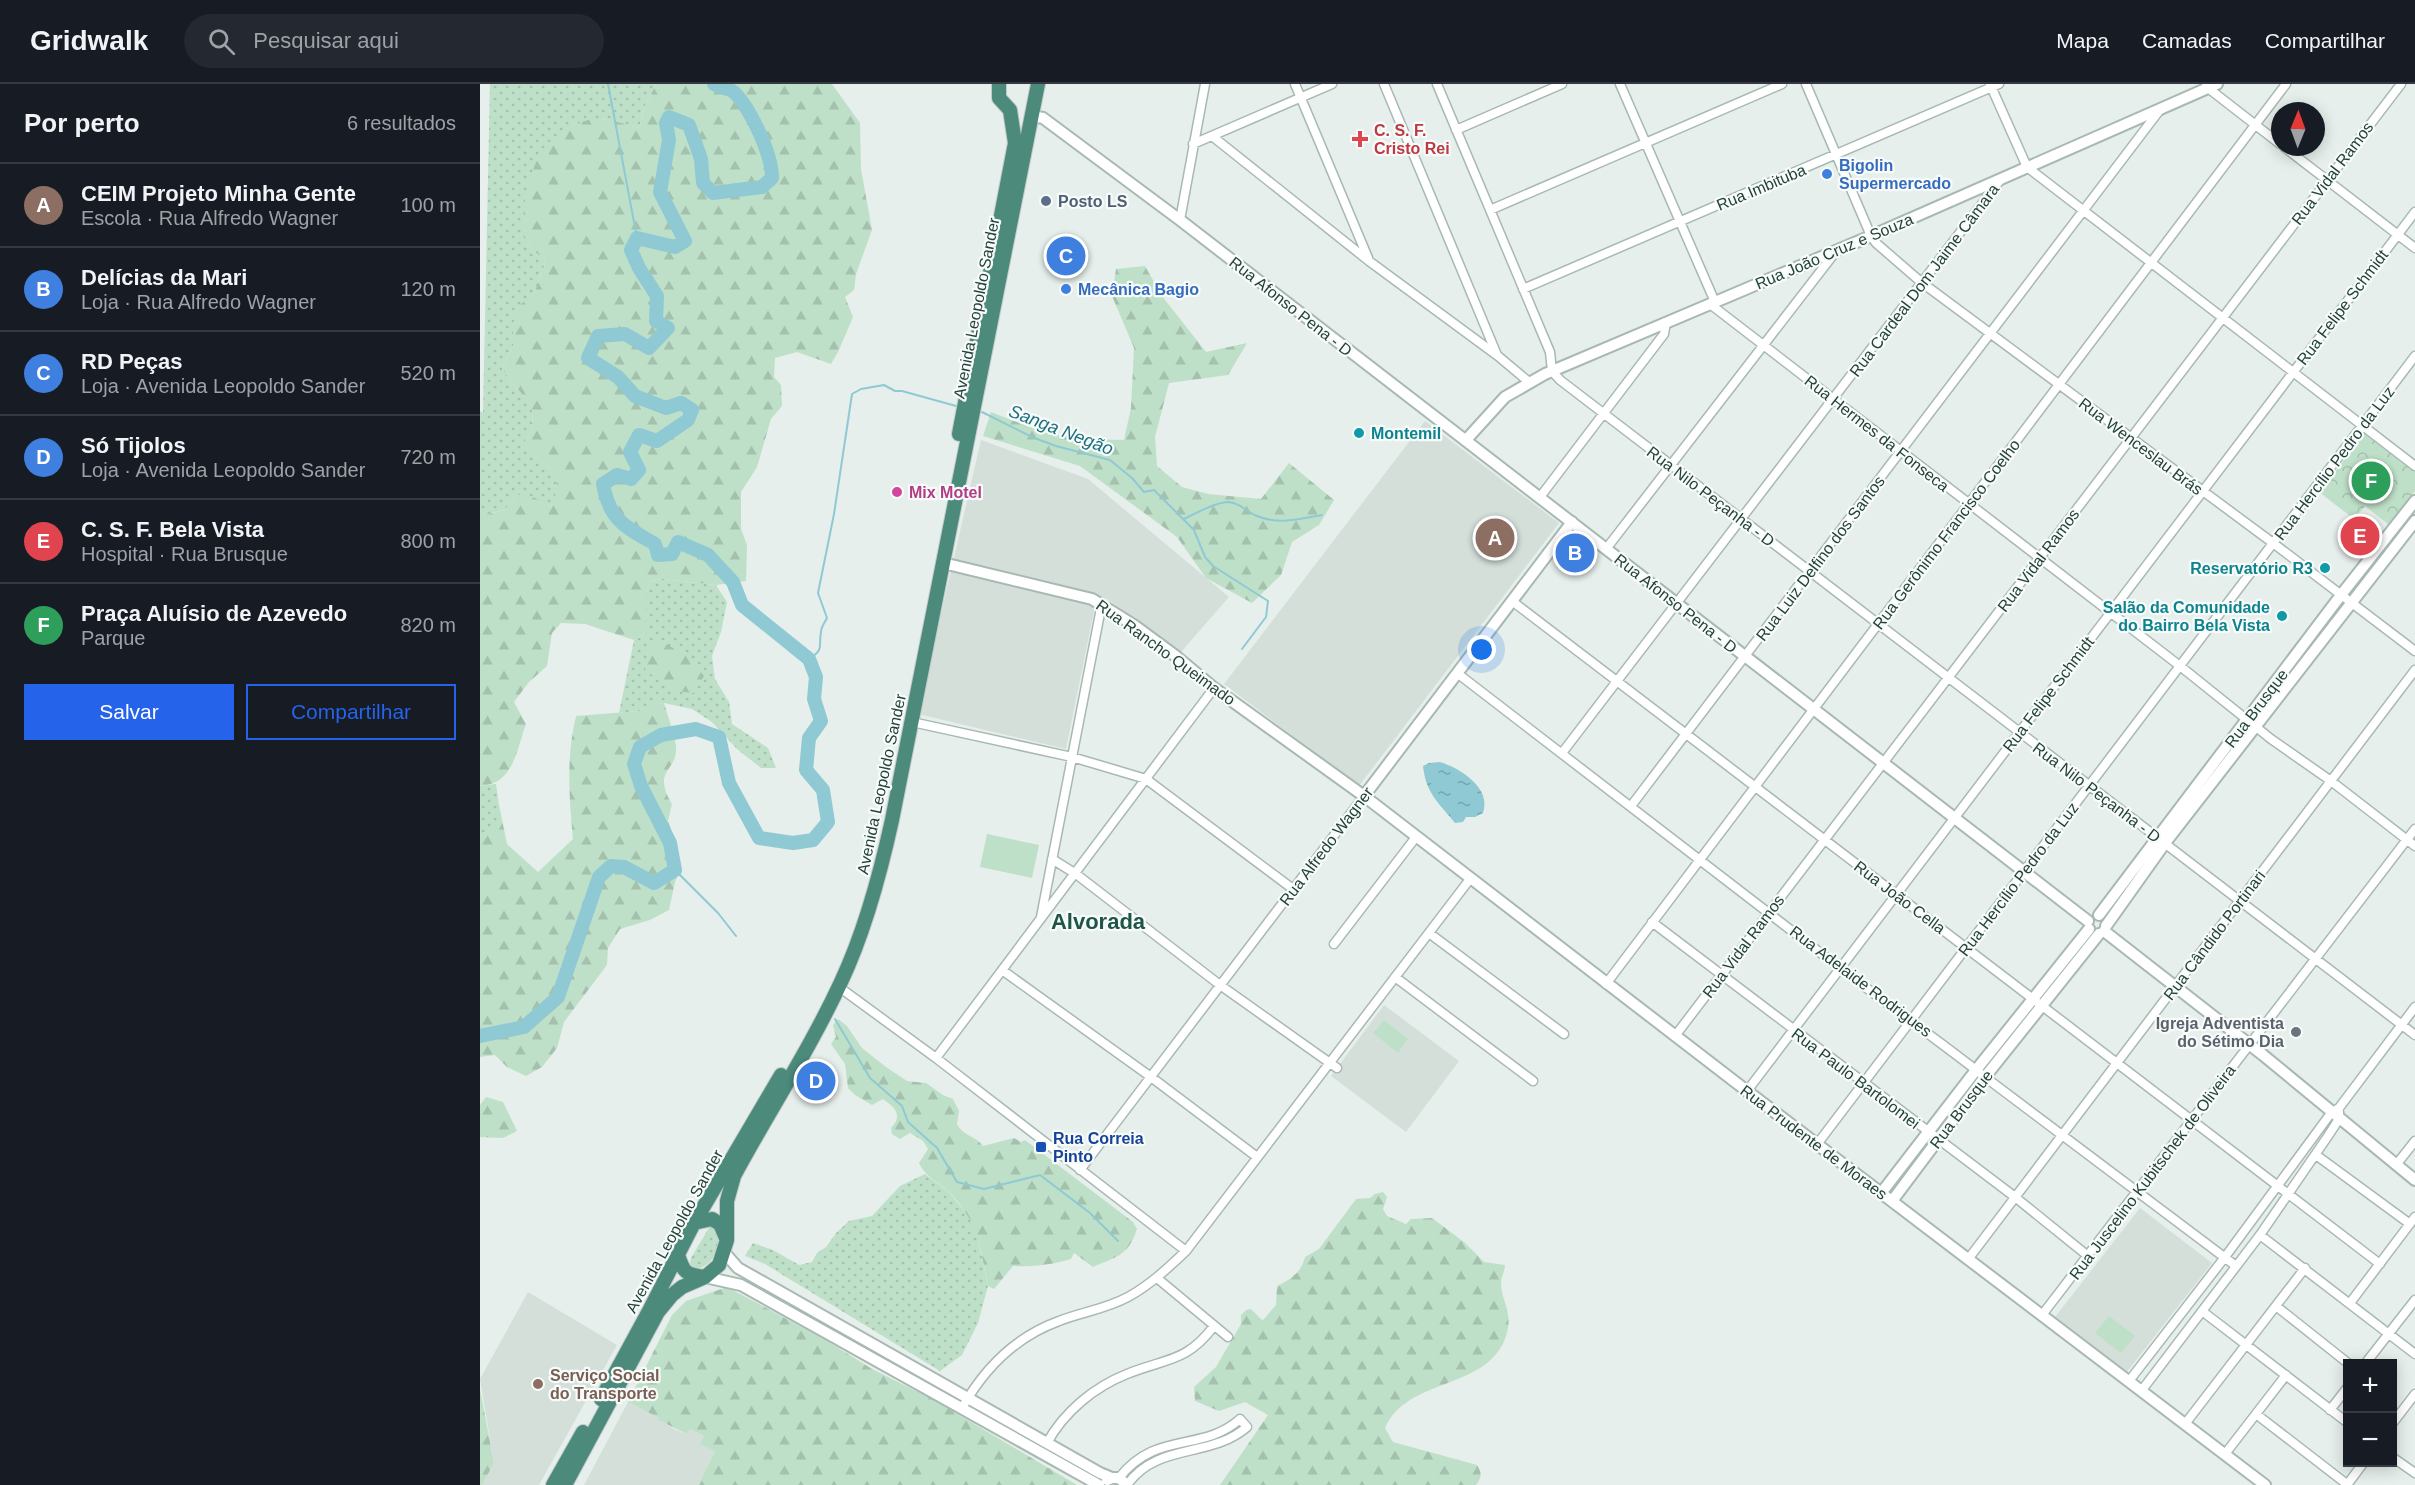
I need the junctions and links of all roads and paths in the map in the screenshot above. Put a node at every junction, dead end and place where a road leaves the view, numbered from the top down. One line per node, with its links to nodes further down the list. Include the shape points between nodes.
1 (999, 84): 18 (highway, Avenida Leopoldo Sander, via 999,98)
2 (1038, 84): 19 (highway, Avenida Leopoldo Sander)
3 (1205, 84): 25 (street)
4 (1295, 84): 16 (street)
5 (1332, 84): 16 (street)
6 (1384, 84): 49 (street)
7 (1437, 84): 21 (street)
8 (1562, 84): 21 (street)
9 (1620, 84): 24 (street, Rua Hermes da Fonseca)
10 (1782, 84): 24 (street)
11 (1806, 84): 26 (street)
12 (2286, 84): 20 (street, Rua Gerônimo Francisco Coelho)
13 (2401, 84): 30 (street, Rua Vidal Ramos)
14 (1994, 85): 26 (street, Rua Imbituba); 28 (street)
15 (2210, 85): 17 (street, Rua João Cruz e Souza); 20 (street)
16 (1300, 98): 22 (street); 40 (street)
17 (2160, 109): 28 (street, Rua João Cruz e Souza); 32 (street, Rua Luiz Delfino dos Santos)
18 (1010, 110): 19 (highway); 173 (highway, Avenida Leopoldo Sander, via 1015,143 902,732 865,897 817,1012)
19 (1032, 116): 34 (street, Rua Afonso Pena - D, via 1043,118); 73 (highway, Avenida Leopoldo Sander)
20 (2255, 125): 23 (street); 41 (street, Rua Gerônimo Francisco Coelho)
21 (1456, 130): 31 (street)
22 (1212, 136): 25 (street); 40 (street)
23 (2271, 137)
24 (1646, 143): 31 (street); 35 (street, Rua Hermes da Fonseca)
25 (1193, 144): 34 (street)
26 (1835, 154): 35 (street, Rua Imbituba); 37 (street)
27 (2296, 156): 30 (street)
28 (2027, 167): 29 (street, Rua João Cruz e Souza); 32 (street)
29 (2001, 178): 37 (street, Rua João Cruz e Souza); 42 (street, Rua Cardeal Dom Jaime Câmara)
30 (2327, 180): 36 (street); 45 (street, Rua Vidal Ramos)
31 (1490, 210): 43 (street)
32 (2085, 211): 41 (street); 47 (street, Rua Luiz Delfino dos Santos)
33 (2415, 212): 36 (street, Rua Felipe Schmidt)
34 (1180, 220): 59 (street, Rua Afonso Pena - D)
35 (1680, 221): 43 (street, Rua Imbituba); 44 (street, Rua Hermes da Fonseca)
36 (2398, 234): 38 (street); 52 (street, Rua Felipe Schmidt)
37 (1871, 236): 39 (street, Rua João Cruz e Souza); 42 (street, Rua Wenceslau Brás)
38 (2415, 248)
39 (1838, 250): 44 (street, Rua João Cruz e Souza); 48 (street)
40 (1369, 261): 49 (street)
41 (2151, 262): 45 (street); 54 (street, Rua Gerônimo Francisco Coelho)
42 (1921, 282): 47 (street, Rua Wenceslau Brás); 55 (street, Rua Cardeal Dom Jaime Câmara)
43 (1523, 289): 51 (street, via 1550,352)
44 (1713, 303): 46 (street, Rua João Cruz e Souza); 48 (street, Rua Hermes da Fonseca)
45 (2223, 318): 52 (street); 58 (street, Rua Vidal Ramos)
46 (1666, 322): 51 (street, Rua João Cruz e Souza); 56 (street, via 1664,334)
47 (1990, 333): 54 (street, Rua Wenceslau Brás); 60 (street, Rua Luiz Delfino dos Santos)
48 (1764, 345): 55 (street, Rua Hermes da Fonseca); 61 (street)
49 (1498, 356): 53 (street)
50 (2415, 356): 57 (street, Rua Hercílio Pedro da Luz)
51 (1552, 371): 53 (street, Rua João Cruz e Souza); 56 (street, Rua Nilo Peçanha - D)
52 (2293, 372): 57 (street); 63 (street, Rua Felipe Schmidt)
53 (1528, 382): 59 (street, Rua João Cruz e Souza, via 1505,397)
54 (2059, 385): 58 (street, Rua Wenceslau Brás); 66 (street, Rua Gerônimo Francisco Coelho)
55 (1833, 399): 60 (street, Rua Hermes da Fonseca); 67 (street, Rua Cardeal Dom Jaime Câmara)
56 (1603, 413): 61 (street, Rua Nilo Peçanha - D); 64 (street)
57 (2362, 425): 62 (street); 70 (street, Rua Hercílio Pedro da Luz)
58 (2132, 438): 63 (street, Rua Wenceslau Brás); 72 (street, Rua Vidal Ramos)
59 (1466, 440): 64 (street, Rua Afonso Pena - D)
60 (1901, 451): 66 (street, Rua Hermes da Fonseca); 74 (street, Rua Luiz Delfino dos Santos)
61 (1671, 465): 67 (street, Rua Nilo Peçanha - D); 71 (street)
62 (2415, 466)
63 (2202, 491): 70 (street, Rua Wenceslau Brás); 80 (street, Rua Felipe Schmidt)
64 (1540, 497): 69 (street, Rua Afonso Pena - D)
65 (2415, 501): 75 (street, Rua Brusque)
66 (1969, 504): 72 (street, Rua Hermes da Fonseca); 81 (street, Rua Gerônimo Francisco Coelho)
67 (1741, 519): 74 (street, Rua Nilo Peçanha - D); 78 (street, Rua Cardeal Dom Jaime Câmara)
68 (2415, 521): 79 (street, Rua Brusque)
69 (1572, 522): 71 (street, Rua Afonso Pena - D); 76 (street, Rua Alfredo Wagner)
70 (2273, 543): 75 (street, Rua Wenceslau Brás); 84 (street, Rua Hercílio Pedro da Luz)
71 (1606, 549): 78 (street, Rua Afonso Pena - D)
72 (2039, 558): 80 (street, Rua Hermes da Fonseca); 87 (street, Rua Vidal Ramos)
73 (943, 563): 77 (street, Rua Rancho Queimado); 91 (highway, Avenida Leopoldo Sander)
74 (1810, 572): 81 (street, Rua Nilo Peçanha - D); 83 (street, Rua Luiz Delfino dos Santos)
75 (2341, 595): 79 (street, Rua Wenceslau Brás); 92 (street, Rua Brusque)
76 (1512, 601): 86 (street, Rua Alfredo Wagner); 88 (street, Rua João Cella)
77 (1102, 603): 89 (street, Rua Rancho Queimado); 96 (street)
78 (1677, 603): 83 (street, Rua Afonso Pena - D); 88 (street, Rua Cardeal Dom Jaime Câmara)
79 (2352, 603): 82 (street, Rua Wenceslau Brás); 92 (street, Rua Brusque)
80 (2110, 612): 84 (street, Rua Hermes da Fonseca); 93 (street, Rua Felipe Schmidt)
81 (1878, 624): 87 (street, Rua Nilo Peçanha - D); 90 (street, Rua Gerônimo Francisco Coelho)
82 (2415, 651)
83 (1745, 656): 90 (street, Rua Afonso Pena - D); 94 (street, Rua Luiz Delfino dos Santos)
84 (2180, 666): 92 (street, Rua Hermes da Fonseca); 101 (street, Rua Hercílio Pedro da Luz)
85 (2415, 670): 99 (street, Rua Cândido Portinari)
86 (1457, 674): 95 (street, Rua Adelaide Rodrigues); 102 (street, Rua Alfredo Wagner)
87 (1948, 677): 93 (street, Rua Nilo Peçanha - D); 97 (street, Rua Vidal Ramos)
88 (1617, 681): 94 (street, Rua João Cella); 95 (street, Rua Cardeal Dom Jaime Câmara)
89 (1214, 688): 98 (street); 102 (street, Rua Rancho Queimado)
90 (1814, 709): 97 (street, Rua Afonso Pena - D); 100 (street, Rua Gerônimo Francisco Coelho)
91 (912, 722): 96 (street); 134 (highway, Avenida Leopoldo Sander, via 882,865)
92 (2251, 723): 99 (street, Rua Hermes da Fonseca); 109 (street, Rua Brusque)
93 (2019, 732): 101 (street, Rua Nilo Peçanha - D); 104 (street, Rua Felipe Schmidt)
94 (1686, 734): 100 (street, Rua João Cella); 103 (street, Rua Luiz Delfino dos Santos)
95 (1562, 753): 103 (street, Rua Adelaide Rodrigues)
96 (1072, 758): 98 (street); 112 (street)
97 (1883, 762): 104 (street, Rua Afonso Pena - D); 107 (street, Rua Vidal Ramos)
98 (1146, 779): 114 (street); 116 (street)
99 (2331, 781): 108 (street, Rua Hermes da Fonseca); 118 (street, Rua Cândido Portinari)
100 (1755, 786): 107 (street, Rua João Cella); 111 (street, Rua Gerônimo Francisco Coelho)
101 (2089, 786): 109 (street, Rua Nilo Peçanha - D); 113 (street, Rua Hercílio Pedro da Luz)
102 (1364, 796): 106 (street, Rua Prudente de Moraes); 116 (street, Rua Alfredo Wagner)
103 (1631, 806): 111 (street, Rua Adelaide Rodrigues)
104 (1954, 817): 113 (street, Rua Afonso Pena - D); 117 (street, Rua Felipe Schmidt)
105 (2415, 829): 108 (street, Rua Juscelino Kubitschek de Oliveira)
106 (1416, 837): 115 (street, Rua Prudente de Moraes); 124 (street)
107 (1825, 839): 117 (street, Rua João Cella); 119 (street, Rua Vidal Ramos)
108 (2407, 840): 110 (street, Rua Hermes da Fonseca); 126 (street, Rua Juscelino Kubitschek de Oliveira)
109 (2161, 841): 118 (street, Rua Nilo Peçanha - D); 122 (street, Rua Brusque)
110 (2415, 846)
111 (1700, 858): 119 (street, Rua Adelaide Rodrigues); 121 (street, Rua Gerônimo Francisco Coelho)
112 (1052, 860): 114 (street); 120 (street)
113 (2024, 871): 122 (street, Rua Afonso Pena - D); 125 (street, Rua Hercílio Pedro da Luz)
114 (1076, 874): 120 (street); 132 (street)
115 (1470, 879): 123 (street); 131 (street, Rua Prudente de Moraes)
116 (1293, 889): 132 (street, Rua Alfredo Wagner)
117 (1897, 896): 125 (street, Rua João Cella); 127 (street, Rua Felipe Schmidt)
118 (2240, 901): 126 (street, Rua Nilo Peçanha - D); 133 (street, Rua Cândido Portinari)
119 (1770, 911): 127 (street, Rua Adelaide Rodrigues); 129 (street, Rua Vidal Ramos)
120 (1040, 920): 128 (street)
121 (1652, 922): 129 (street, Rua Paulo Bartolomei); 131 (street, Rua Gerônimo Francisco Coelho)
122 (2097, 926): 133 (street, Rua Afonso Pena - D); 135 (street, Rua Brusque); 136 (street, Rua Brusque)
123 (1429, 933): 130 (street); 141 (street)
124 (1335, 944)
125 (1966, 947): 135 (street, Rua João Cella); 138 (street, Rua Hercílio Pedro da Luz)
126 (2315, 958): 139 (street, Rua Nilo Peçanha - D); 144 (street, Rua Juscelino Kubitschek de Oliveira)
127 (1841, 969): 138 (street, Rua Adelaide Rodrigues); 140 (street, Rua Felipe Schmidt)
128 (1002, 970): 145 (street); 149 (street)
129 (1721, 974): 140 (street, Rua Paulo Bartolomei); 142 (street, Rua Vidal Ramos)
130 (1395, 977): 147 (street); 151 (street)
131 (1606, 984): 142 (street, Rua Prudente de Moraes)
132 (1220, 985): 147 (street); 149 (street, Rua Alfredo Wagner)
133 (2175, 986): 144 (street, Rua Afonso Pena - D); 146 (street, Rua Cândido Portinari)
134 (839, 987): 145 (street); 175 (highway, Avenida Leopoldo Sander, via 734,1176)
135 (2031, 999): 136 (street, Rua João Cella); 148 (street, Rua Brusque)
136 (2041, 1006): 146 (street, Rua João Cella); 150 (street, Rua Brusque)
137 (2415, 1007): 139 (street)
138 (1910, 1020): 148 (street, Rua Adelaide Rodrigues); 152 (street, Rua Hercílio Pedro da Luz)
139 (2400, 1025): 143 (street, Rua Nilo Peçanha - D); 154 (street)
140 (1794, 1030): 152 (street, Rua Paulo Bartolomei); 153 (street, Rua Felipe Schmidt)
141 (1564, 1034)
142 (1675, 1035): 153 (street, Rua Prudente de Moraes)
143 (2415, 1035)
144 (2249, 1046): 154 (street, Rua Afonso Pena - D); 155 (street, Rua Juscelino Kubitschek de Oliveira)
145 (936, 1058): 164 (street)
146 (2118, 1062): 155 (street, Rua João Cella); 157 (street, Rua Cândido Portinari)
147 (1333, 1066): 162 (street)
148 (1976, 1070): 150 (street, Rua Adelaide Rodrigues); 156 (street, Rua Brusque)
149 (1150, 1077): 162 (street); 164 (street, Rua Alfredo Wagner)
150 (1985, 1077): 157 (street, Rua Adelaide Rodrigues); 158 (street, Rua Brusque)
151 (1533, 1081)
152 (1864, 1082): 156 (street, Rua Paulo Bartolomei); 160 (street, Rua Hercílio Pedro da Luz)
153 (1747, 1091): 160 (street, Rua Prudente de Moraes)
154 (2336, 1113): 161 (street); 163 (street, Rua Afonso Pena - D); 166 (street)
155 (2192, 1120): 166 (street, Rua João Cella); 167 (street, Rua Juscelino Kubitschek de Oliveira)
156 (1928, 1133): 158 (street, Rua Paulo Bartolomei); 168 (street, Rua Brusque)
157 (2063, 1134): 167 (street, Rua Adelaide Rodrigues); 170 (street, Rua Cândido Portinari)
158 (1938, 1140): 170 (street, Rua Paulo Bartolomei); 171 (street, Rua Brusque)
159 (2415, 1141): 163 (street)
160 (1818, 1143): 168 (street, Rua Prudente de Moraes)
161 (2316, 1155): 169 (street); 172 (street)
162 (1257, 1157): 176 (street)
163 (2396, 1165): 165 (street, Rua Afonso Pena - D)
164 (1080, 1170): 176 (street)
165 (2415, 1180)
166 (2279, 1186): 169 (street, Rua João Cella); 179 (street)
167 (2138, 1191): 178 (street, Rua Juscelino Kubitschek de Oliveira); 179 (street, Rua Adelaide Rodrigues)
168 (1882, 1192): 171 (street, Rua Prudente de Moraes)
169 (2288, 1193): 174 (street); 181 (street, Rua João Cella)
170 (2015, 1197): 178 (street, Rua Paulo Bartolomei); 180 (street, Rua Cândido Portinari)
171 (1892, 1201): 180 (street, Rua Prudente de Moraes)
172 (2413, 1221): 181 (street)
173 (694, 1223): 175 (highway, via 716,1221); 177 (highway, Avenida Leopoldo Sander)
174 (2260, 1235): 182 (street); 183 (street)
175 (725, 1246): 184 (highway, Avenida Leopoldo Sander, via 719,1264); 203 (street, via 738,1268)
176 (1186, 1251): 185 (street)
177 (678, 1254): 184 (highway, via 686,1273); 216 (highway, Avenida Leopoldo Sander)
178 (2088, 1256): 190 (street, Rua Juscelino Kubitschek de Oliveira)
179 (2225, 1257): 182 (street, Rua Adelaide Rodrigues); 199 (street)
180 (1969, 1258): 190 (street, Rua Prudente de Moraes)
181 (2380, 1264): 187 (street)
182 (2236, 1266): 189 (street)
183 (2305, 1268): 187 (street); 188 (street)
184 (705, 1277): 204 (street, via 741,1286); 217 (highway, Avenida Leopoldo Sander, via 682,1287 658,1312)
185 (1157, 1278): 191 (street); 203 (street, via 1116,1303 1027,1336 999,1357)
186 (2415, 1300): 192 (street)
187 (2350, 1303): 192 (street)
188 (2276, 1306): 194 (street); 196 (street)
189 (2202, 1311): 194 (street); 200 (street)
190 (2042, 1315): 199 (street, Rua Prudente de Moraes)
191 (1214, 1326): 193 (street); 210 (street, via 1182,1356 1126,1374 1096,1390 1070,1413)
192 (2388, 1334): 195 (street); 197 (street)
193 (1228, 1337)
194 (2246, 1345): 198 (street); 209 (street)
195 (2415, 1354)
196 (2343, 1359)
197 (2369, 1359)
198 (2286, 1375): 205 (street); 206 (street)
199 (2129, 1381): 200 (street, Rua Prudente de Moraes)
200 (2142, 1390): 209 (street, Rua Prudente de Moraes)
201 (2343, 1393): 205 (street)
202 (2415, 1394): 207 (street)
203 (968, 1398): 204 (street); 210 (street)
204 (962, 1408): 218 (street)
205 (2330, 1410): 208 (street)
206 (2256, 1414): 211 (street); 220 (street)
207 (2397, 1417)
208 (2343, 1419)
209 (2185, 1424): 211 (street, Rua Prudente de Moraes)
210 (1047, 1443): 215 (street)
211 (2225, 1454): 219 (street, Rua Prudente de Moraes)
212 (2397, 1460): 214 (street)
213 (2361, 1467): 220 (street)
214 (2415, 1473)
215 (1118, 1482): 215 (street, via 1157,1460 1223,1442 1247,1427 1240,1419 1219,1433 1145,1454 1130,1464)
216 (553, 1485)
217 (565, 1485)
218 (1099, 1485)
219 (2265, 1485)
220 (2348, 1485)

